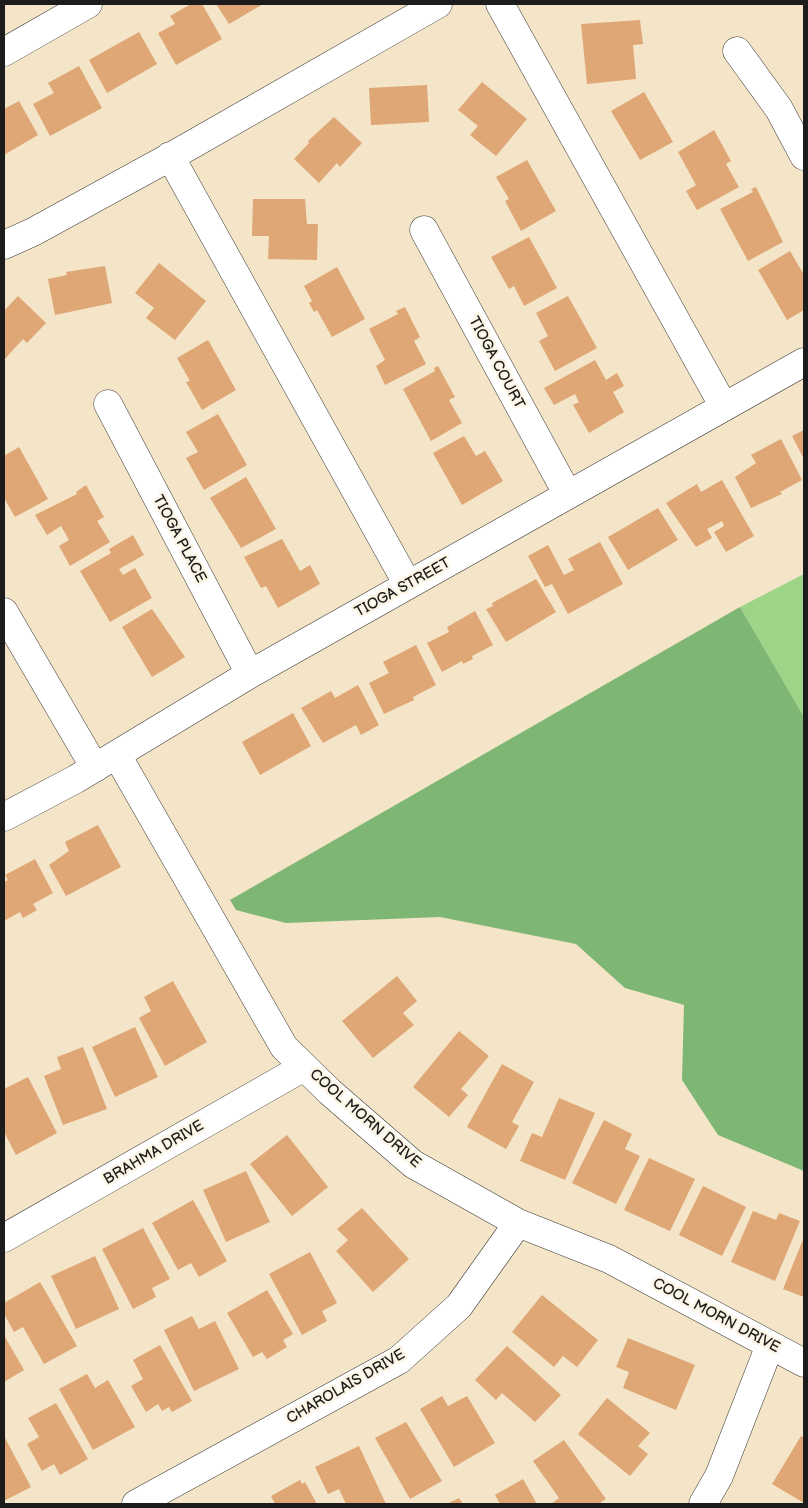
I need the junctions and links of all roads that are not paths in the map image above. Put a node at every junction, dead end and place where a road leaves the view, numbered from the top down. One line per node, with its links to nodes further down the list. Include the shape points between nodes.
1 (88, 4): 5 (street)
2 (438, 4): 6 (street)
3 (500, 4): 12 (street)
4 (736, 51): 7 (street, via 779,108)
5 (4, 52)
6 (170, 156): 9 (street); 14 (street)
7 (804, 156)
8 (424, 230): 13 (street, TIOGA COURT)
9 (4, 245)
10 (804, 362): 12 (street, TIOGA STREET)
11 (108, 404): 16 (street, TIOGA PLACE)
12 (724, 408): 13 (street, TIOGA STREET)
13 (568, 495): 14 (street, TIOGA STREET)
14 (408, 585): 16 (street, TIOGA STREET)
15 (4, 612): 17 (street, COOL MORN DRIVE)
16 (250, 674): 17 (street, TIOGA STREET)
17 (106, 761): 18 (street, TIOGA STREET); 19 (street, COOL MORN DRIVE, via 284,1047)
18 (4, 818)
19 (304, 1067): 20 (street, COOL MORN DRIVE, via 412,1164); 21 (street, BRAHMA DRIVE)
20 (518, 1223): 22 (street, COOL MORN DRIVE, via 609,1259); 24 (street, CHAROLAIS DRIVE, via 459,1306 399,1360)
21 (4, 1238)
22 (770, 1345): 23 (street, COOL MORN DRIVE); 25 (street, via 720,1476)
23 (804, 1363)
24 (136, 1504)
25 (703, 1504)

